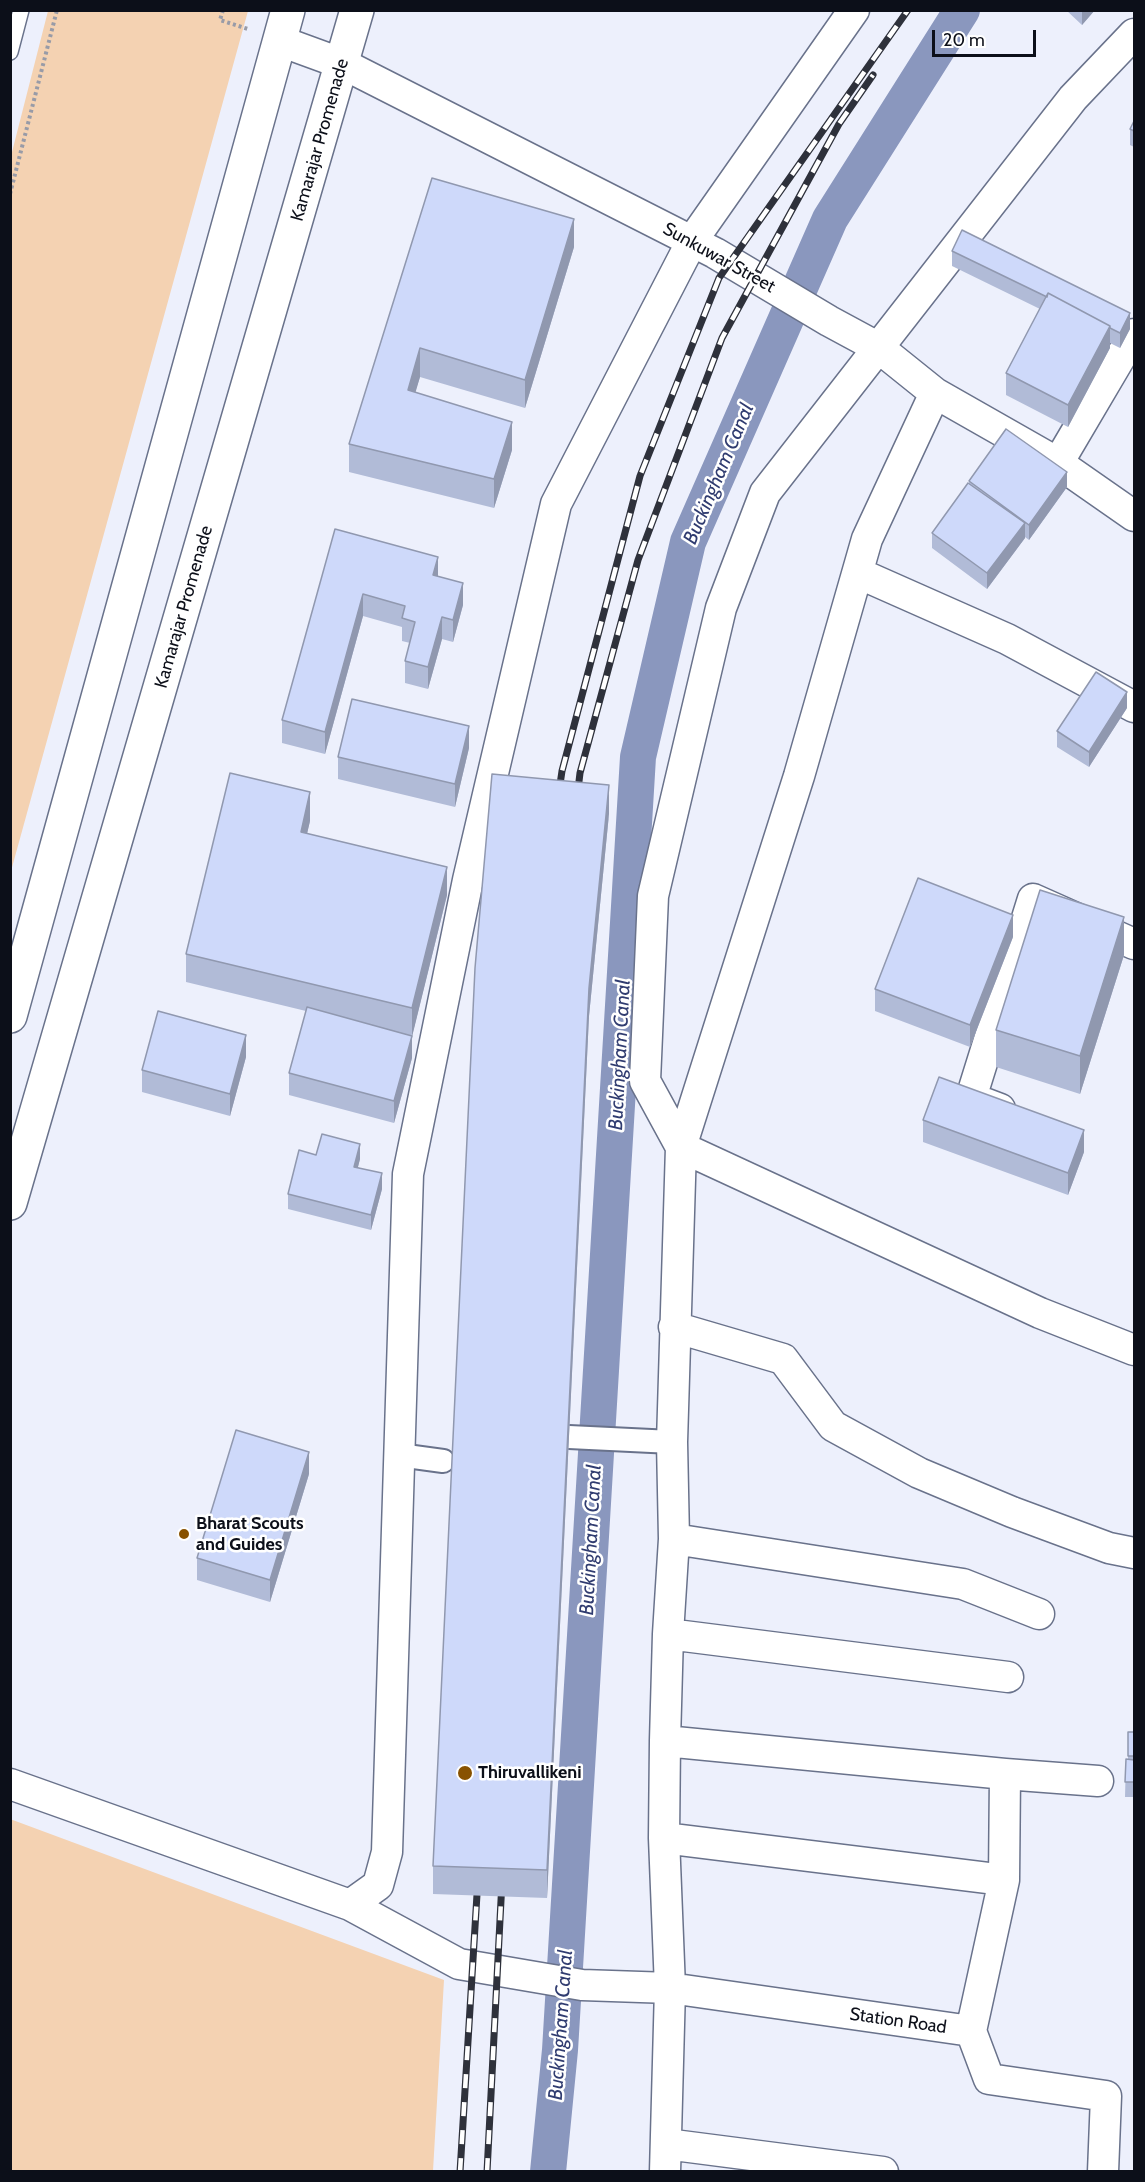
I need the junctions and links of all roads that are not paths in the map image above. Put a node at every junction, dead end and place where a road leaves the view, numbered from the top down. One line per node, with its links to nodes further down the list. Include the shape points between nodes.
1 (21, 10): 6 (lane)
2 (357, 10): 7 (main road, Kamarajar Promenade)
3 (854, 10): 8 (street)
4 (284, 26): 7 (street, Sunkuwar Street); 17 (main road)
5 (1134, 34): 10 (street, via 1073,98)
6 (10, 52)
7 (343, 64): 8 (street, Sunkuwar Street); 20 (main road, Kamarajar Promenade)
8 (704, 247): 10 (street, Sunkuwar Street); 25 (street, via 556,504 468,880 408,1174)
9 (1134, 334): 12 (street)
10 (879, 348): 11 (street, Sunkuwar Street); 19 (street, via 765,493 721,608 652,896 645,1081)
11 (935, 393): 12 (street, Sunkuwar Street); 14 (street, via 867,539)
12 (1058, 463): 13 (street, Sunkuwar Street)
13 (1134, 516)
14 (858, 573): 15 (street, via 1007,639); 19 (street, via 799,776)
15 (1134, 706)
16 (1134, 944): 18 (street, via 1033,899 971,1098)
17 (10, 1016)
18 (1026, 1119)
19 (681, 1147): 21 (street); 22 (street, via 1040,1313)
20 (10, 1203)
21 (674, 1326): 24 (street); 28 (street, via 783,1359 833,1426 919,1473 1044,1524)
22 (1134, 1350)
23 (569, 1437): 24 (street)
24 (672, 1442): 27 (street)
25 (399, 1455): 26 (street); 38 (street, via 387,1852 378,1885)
26 (443, 1461)
27 (674, 1539): 29 (street, via 963,1584); 30 (street)
28 (1134, 1553)
29 (1039, 1614)
30 (668, 1634): 31 (street); 32 (street)
31 (1008, 1677)
32 (665, 1741): 33 (street); 36 (street)
33 (1005, 1774): 34 (street); 37 (street)
34 (1098, 1781)
35 (10, 1784): 38 (street, Station Road)
36 (664, 1838): 37 (street); 39 (street)
37 (1004, 1880): 40 (street)
38 (350, 1905): 39 (street, Station Road, via 459,1964 582,1985)
39 (670, 1988): 40 (street, Station Road); 41 (street)
40 (971, 2031): 43 (street, Station Road, via 989,2079 1106,2096)
41 (666, 2158): 42 (street)
42 (884, 2172)
43 (1103, 2172)

